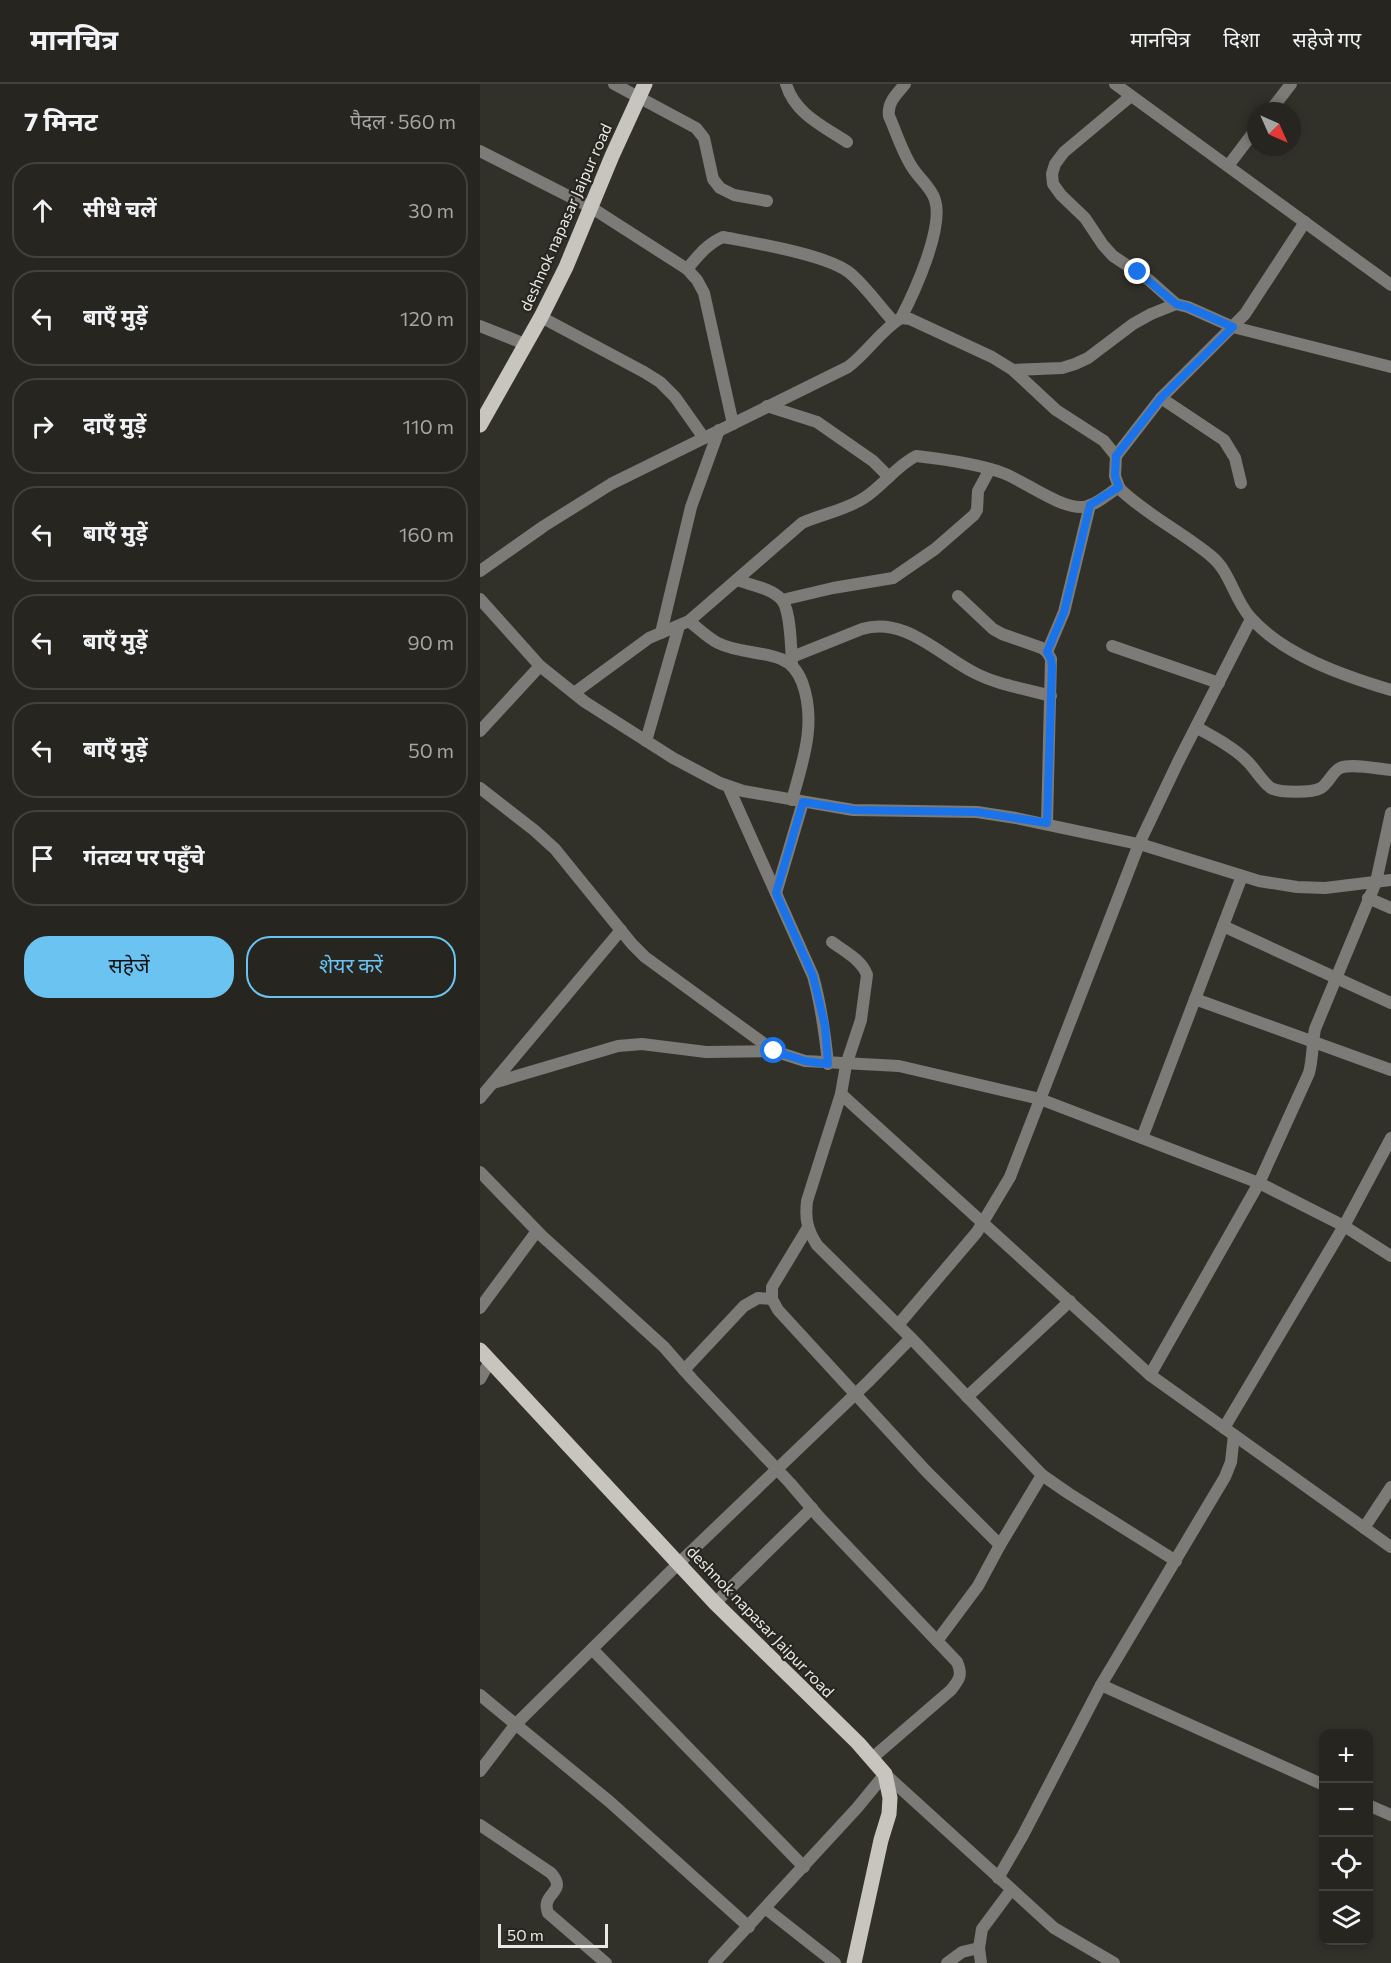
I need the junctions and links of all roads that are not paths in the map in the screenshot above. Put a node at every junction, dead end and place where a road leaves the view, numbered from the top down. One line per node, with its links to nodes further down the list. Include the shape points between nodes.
1 (614, 84): 8 (street)
2 (645, 84): 8 (main road, deshnok napasar Jaipur road)
3 (786, 84): 11 (street, via 795,105)
4 (905, 84): 21 (street, via 891,101 889,116 913,169 935,198 937,207 918,284)
5 (1115, 84): 7 (street)
6 (1291, 84): 9 (street)
7 (1131, 96): 13 (street); 19 (street, via 1064,152 1055,164 1053,184 1113,256)
8 (638, 98): 14 (street, via 696,128 704,138 713,179 720,188 734,195); 15 (main road, deshnok napasar Jaipur road)
9 (1277, 102)
10 (1247, 140): 13 (street)
11 (848, 142)
12 (480, 151): 15 (street)
13 (1227, 166): 16 (street)
14 (767, 201)
15 (592, 208): 17 (street); 20 (main road, deshnok napasar Jaipur road)
16 (1305, 222): 18 (street); 23 (street)
17 (687, 269): 21 (street, via 704,249 723,237 818,258 850,273); 29 (street, via 704,293)
18 (1391, 285)
19 (1176, 304): 23 (street); 26 (street, via 1133,324 1076,364)
20 (541, 317): 24 (main road, deshnok napasar Jaipur road); 32 (street, via 660,382)
21 (897, 320): 26 (street, via 910,319); 28 (street, via 848,367)
22 (480, 326): 24 (street)
23 (1233, 327): 25 (street); 27 (street)
24 (525, 344): 30 (main road, deshnok napasar Jaipur road)
25 (1391, 367)
26 (1013, 370): 33 (street, via 1056,410 1104,441)
27 (1161, 398): 33 (street); 36 (street, via 1224,440 1235,458)
28 (767, 406): 29 (street); 35 (street, via 817,422 873,461)
29 (733, 424): 31 (street)
30 (480, 425)
31 (719, 430): 32 (street); 46 (street, via 691,507)
32 (704, 438): 39 (street, via 611,484)
33 (1116, 456): 37 (street)
34 (990, 469): 35 (street, via 916,456); 38 (street, via 1048,497 1083,507); 43 (street, via 978,491 974,515 901,573)
35 (889, 477): 40 (street, via 853,504 802,523)
36 (1241, 483)
37 (1119, 487): 38 (street); 44 (street, via 1213,557)
38 (1090, 505): 48 (street, via 1064,612)
39 (480, 570)
40 (737, 580): 43 (street); 45 (street)
41 (958, 596): 48 (street, via 993,629)
42 (480, 599): 50 (street)
43 (782, 600): 49 (street)
44 (1251, 619): 51 (street); 52 (street, via 1297,652 1348,677)
45 (684, 623): 46 (street); 49 (street, via 734,649); 57 (street)
46 (661, 633): 53 (street, via 638,645)
47 (1112, 646): 51 (street)
48 (1047, 652): 54 (street, via 1052,667)
49 (792, 661): 54 (street, via 862,629 884,626 921,639 975,674); 61 (street, via 807,695 810,719)
50 (540, 666): 53 (street); 56 (street)
51 (1219, 683): 55 (street)
52 (1391, 690)
53 (573, 693): 57 (street)
54 (1051, 696): 63 (street)
55 (1196, 727): 58 (street, via 1238,752 1265,783 1281,791 1320,789 1335,772 1349,766); 64 (street)
56 (480, 731)
57 (646, 741): 59 (street)
58 (1391, 770)
59 (728, 786): 61 (street); 68 (street)
60 (480, 788): 72 (street, via 555,849)
61 (798, 801): 63 (street, via 854,810 977,812); 68 (street)
62 (1391, 813): 67 (street)
63 (1047, 823): 64 (street)
64 (1139, 844): 65 (street); 85 (street)
65 (1242, 876): 67 (street, via 1297,887); 71 (street)
66 (1391, 880): 67 (street)
67 (1376, 882): 69 (street)
68 (776, 893): 79 (street, via 813,976 825,1026)
69 (1368, 898): 70 (street); 74 (street)
70 (1391, 908)
71 (1223, 926): 74 (street); 75 (street)
72 (621, 930): 78 (street, via 645,957); 82 (street)
73 (832, 942): 80 (street, via 860,963 867,975 861,1020)
74 (1336, 978): 76 (street); 77 (street)
75 (1195, 999): 77 (street); 86 (street)
76 (1391, 1003)
77 (1312, 1042): 81 (street); 89 (street, via 1309,1073)
78 (774, 1051): 79 (street); 82 (street, via 706,1052 642,1044 618,1046)
79 (828, 1064): 80 (street)
80 (846, 1065): 83 (street); 85 (street, via 899,1066)
81 (1391, 1070)
82 (493, 1083): 84 (street)
83 (841, 1094): 90 (street); 92 (street, via 807,1201)
84 (480, 1098)
85 (1040, 1099): 86 (street); 90 (street, via 1010,1177)
86 (1142, 1138): 89 (street)
87 (1391, 1138): 91 (street)
88 (480, 1172): 93 (street)
89 (1259, 1183): 91 (street); 102 (street)
90 (983, 1222): 96 (street); 98 (street)
91 (1344, 1226): 94 (street); 106 (street)
92 (807, 1229): 95 (street, via 772,1287); 98 (street, via 817,1245)
93 (537, 1231): 97 (street); 101 (street)
94 (1391, 1256)
95 (772, 1299): 101 (street, via 758,1298 744,1306); 104 (street)
96 (1070, 1301): 102 (street); 105 (street)
97 (480, 1308)
98 (898, 1325): 99 (street)
99 (911, 1338): 104 (street); 105 (street)
100 (485, 1356): 103 (street); 115 (main road, deshnok napasar Jaipur road)
101 (684, 1370): 107 (street)
102 (1150, 1375): 106 (street)
103 (480, 1379)
104 (855, 1394): 107 (street); 112 (street)
105 (967, 1397): 108 (street)
106 (1229, 1431): 111 (street); 114 (street, via 1231,1462 1225,1477)
107 (777, 1470): 110 (street); 115 (street)
108 (1042, 1475): 112 (street); 114 (street)
109 (1391, 1487): 111 (street)
110 (812, 1508): 116 (street); 117 (street)
111 (1364, 1528): 113 (street)
112 (1000, 1545): 117 (street, via 978,1586)
113 (1391, 1547)
114 (1176, 1561): 119 (street)
115 (680, 1563): 116 (main road, deshnok napasar Jaipur road); 118 (street)
116 (715, 1603): 122 (main road, deshnok napasar Jaipur road)
117 (938, 1641): 122 (street, via 957,1662 959,1680)
118 (592, 1649): 121 (street); 129 (street)
119 (1101, 1685): 125 (street); 130 (street)
120 (480, 1695): 121 (street)
121 (515, 1725): 123 (street); 133 (street, via 610,1802)
122 (872, 1759): 124 (main road, deshnok napasar Jaipur road)
123 (480, 1771)
124 (885, 1774): 129 (street); 130 (street); 138 (main road, via 889,1814)
125 (1319, 1783)
126 (1373, 1807): 127 (street)
127 (1391, 1815)
128 (480, 1825): 135 (street, via 551,1873 558,1886 547,1899 548,1913)
129 (804, 1867): 132 (street)
130 (998, 1878): 131 (street)
131 (1011, 1890): 134 (street, via 982,1929); 141 (street, via 1054,1928)
132 (765, 1908): 133 (street); 137 (street)
133 (748, 1927): 136 (street)
134 (979, 1948): 139 (street, via 962,1952); 140 (street)
135 (606, 1963)
136 (714, 1963)
137 (835, 1963)
138 (854, 1963)
139 (946, 1963)
140 (981, 1963)
141 (1114, 1963)

